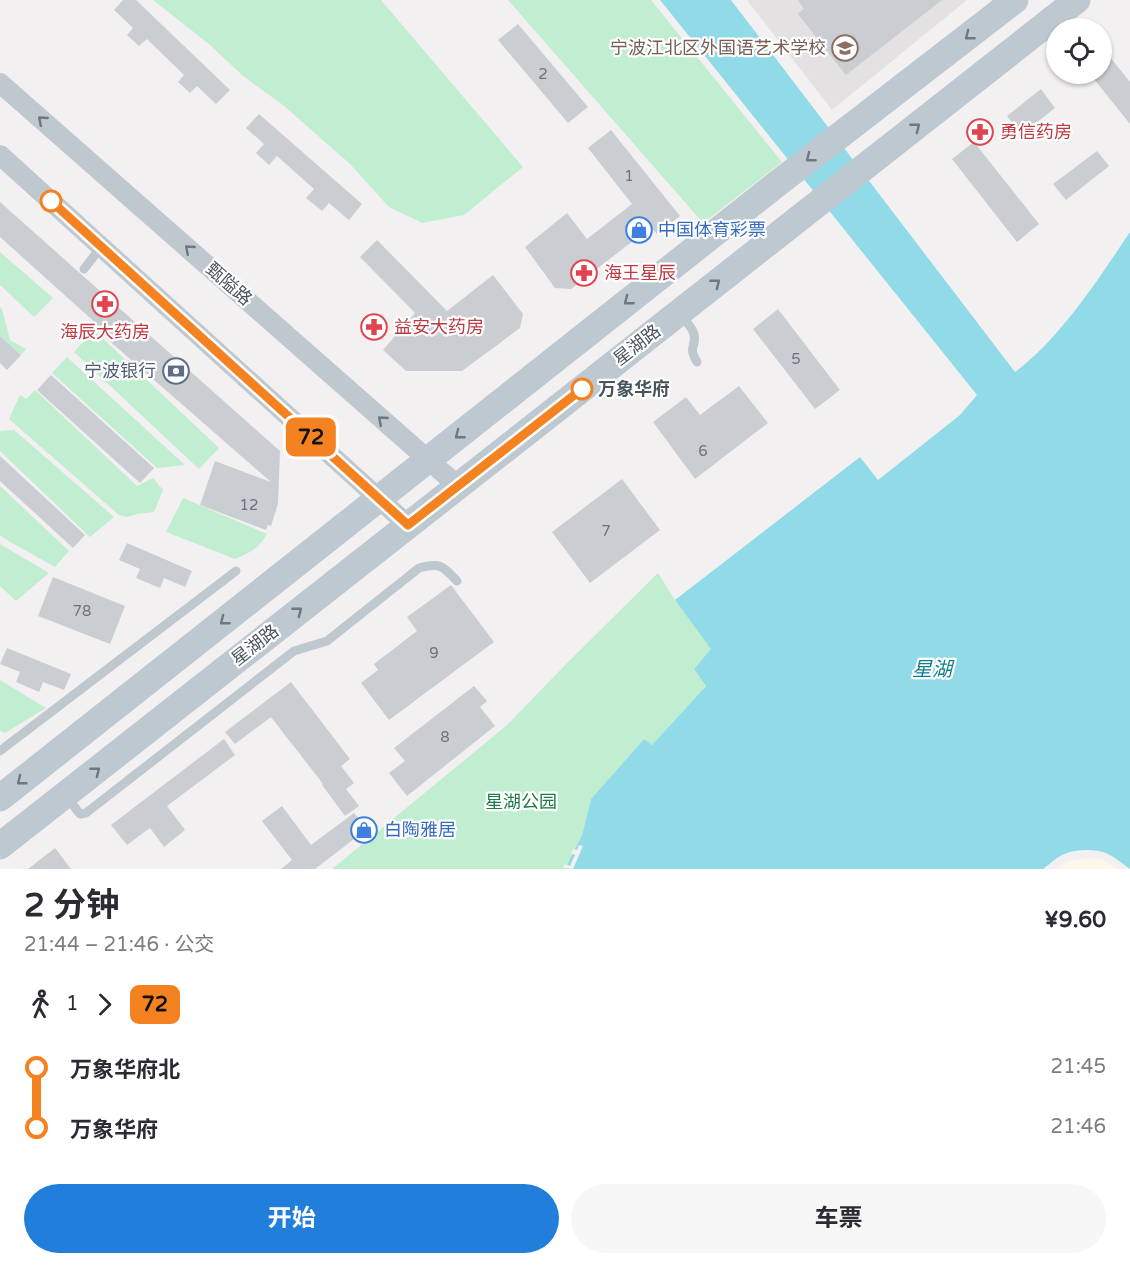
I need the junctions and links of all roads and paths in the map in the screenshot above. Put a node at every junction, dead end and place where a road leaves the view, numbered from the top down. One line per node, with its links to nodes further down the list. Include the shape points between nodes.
1 (1016, 0): 9 (street, one-way to 9)
2 (1077, 0): 7 (street, 星湖路, one-way to 2)
3 (0, 83): 11 (street, 甄隘路, one-way to 3)
4 (0, 155): 5 (street)
5 (101, 247): 6 (lane); 13 (street)
6 (84, 269)
7 (679, 312): 8 (lane, via 694,332 692,353); 10 (street, 星湖路)
8 (697, 362)
9 (486, 413): 10 (street); 11 (street, one-way to 11)
10 (512, 443): 12 (street, 星湖路)
11 (428, 460): 12 (street, 甄隘路); 13 (street)
12 (458, 486): 14 (street, 星湖路)
13 (380, 498): 14 (street); 19 (street, one-way to 19)
14 (408, 525): 18 (street, 星湖路, one-way to 14)
15 (236, 571): 17 (lane)
16 (457, 581): 18 (lane, via 435,564 419,568 327,641 294,651 86,813 80,814)
17 (0, 751)
18 (65, 795): 20 (street, 星湖路)
19 (0, 798)
20 (0, 846)

